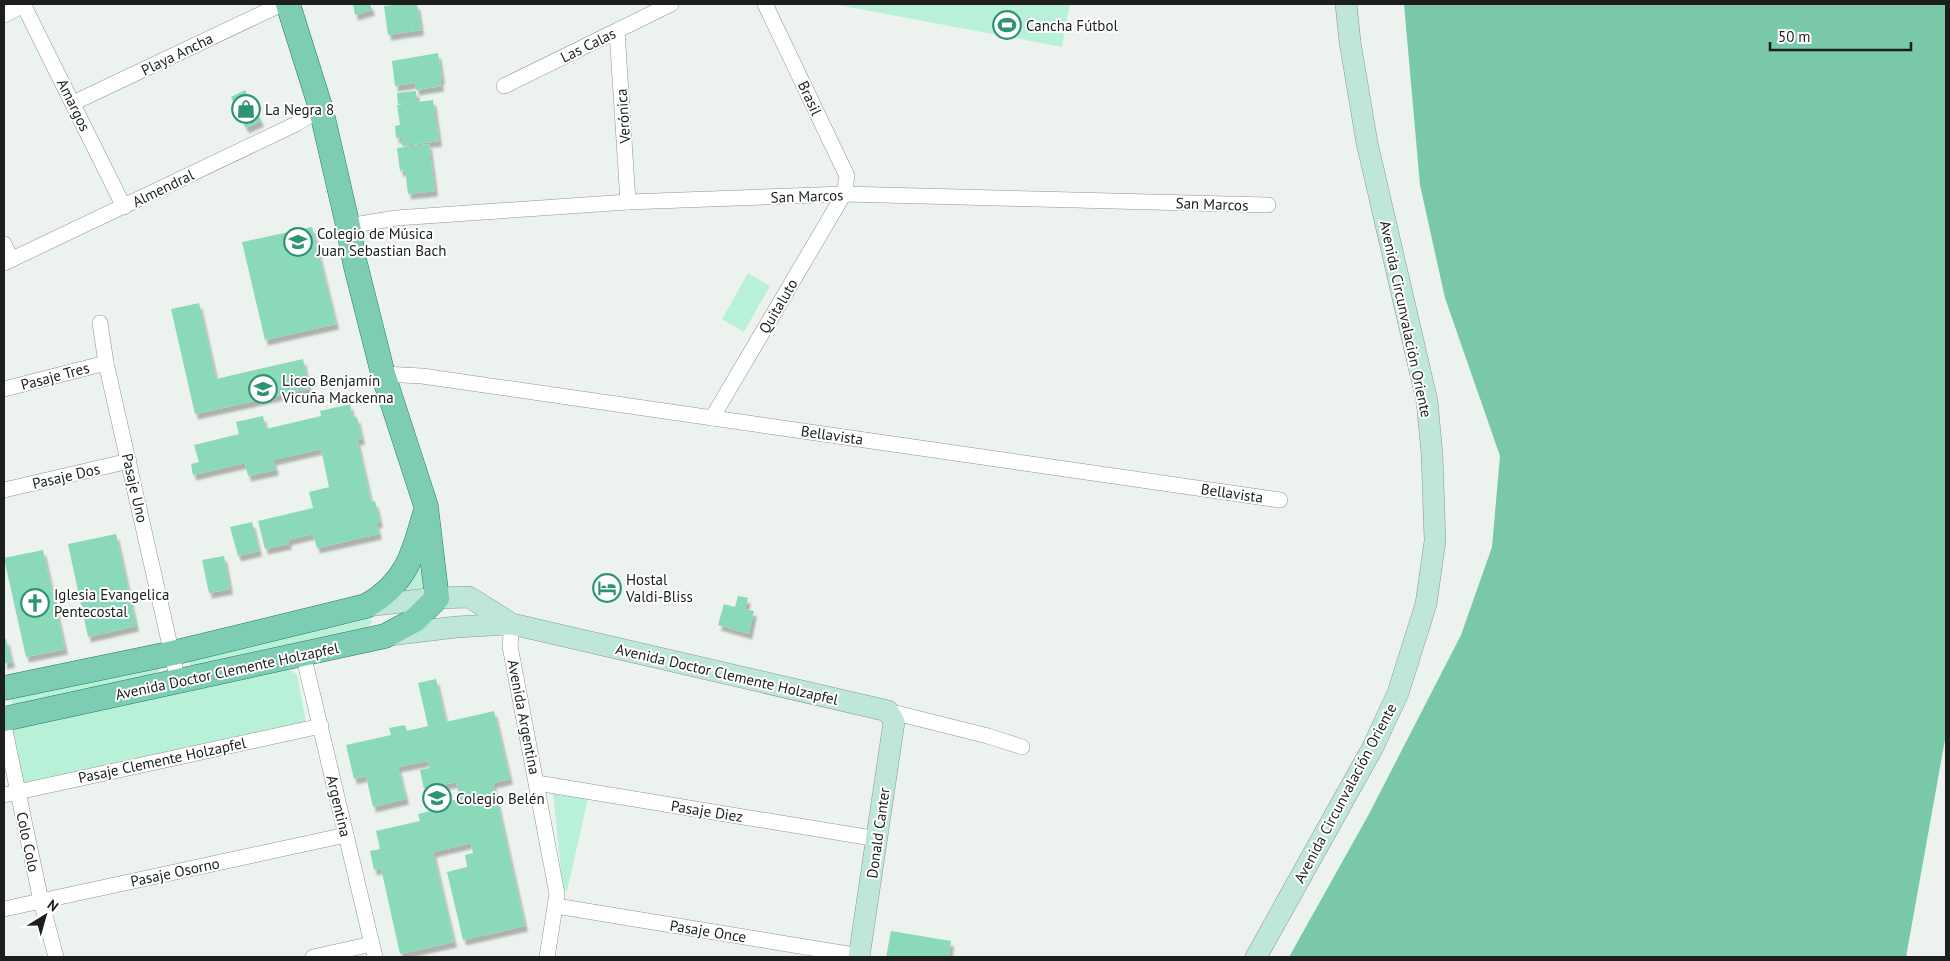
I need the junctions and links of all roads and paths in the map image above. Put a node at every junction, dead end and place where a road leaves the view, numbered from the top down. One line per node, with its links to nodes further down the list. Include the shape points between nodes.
1 (24, 4): 7 (street); 10 (street, Amargos)
2 (282, 4): 10 (street, Playa Ancha)
3 (288, 4): 11 (main road)
4 (672, 4): 8 (street, Las Calas)
5 (765, 4): 12 (street, Brasil, via 847,176)
6 (1346, 4): 53 (main road, Avenida Circunvalación Oriente, via 1368,143 1427,401 1435,541 1426,604 1398,693 1373,746)
7 (4, 15)
8 (617, 31): 9 (street, Las Calas); 13 (street, Verónica)
9 (504, 86)
10 (73, 103): 15 (street, Amargos)
11 (321, 109): 15 (street, Almendral); 16 (main road)
12 (844, 194): 13 (street, San Marcos); 14 (street, San Marcos); 23 (street, Quitaluto)
13 (628, 202): 16 (street, San Marcos, via 396,218)
14 (1268, 205)
15 (124, 207): 18 (street, Almendral)
16 (348, 226): 21 (main road)
17 (4, 244): 18 (street)
18 (7, 261)
19 (100, 323): 20 (street, Pasaje Uno)
20 (106, 362): 22 (street, Pasaje Tres); 24 (street, Pasaje Uno)
21 (383, 374): 23 (street, Bellavista, via 422,376); 27 (main road)
22 (4, 389)
23 (712, 418): 26 (street, Bellavista)
24 (129, 462): 25 (street, Pasaje Dos); 32 (street, Pasaje Uno)
25 (4, 490)
26 (1280, 500)
27 (426, 506): 28 (main road); 29 (main road, via 405,571 381,598)
28 (437, 598): 29 (main road, Avenida Doctor Clemente Holzapfel); 30 (main road, Avenida Doctor Clemente Holzapfel, via 469,597); 31 (main road, Avenida Doctor Clemente Holzapfel, via 415,620)
29 (366, 606): 32 (main road, Avenida Doctor Clemente Holzapfel)
30 (512, 624): 31 (main road); 36 (main road, Avenida Doctor Clemente Holzapfel); 41 (street, Avenida Argentina, via 510,646)
31 (385, 636): 33 (main road, Avenida Doctor Clemente Holzapfel)
32 (172, 653): 34 (street); 35 (main road, Avenida Doctor Clemente Holzapfel)
33 (303, 654): 34 (main road, Avenida Doctor Clemente Holzapfel); 39 (street, Argentina)
34 (178, 681): 37 (main road, Avenida Doctor Clemente Holzapfel)
35 (4, 688)
36 (888, 711): 40 (street, Avenida Doctor Clemente Holzapfel); 44 (main road, Donald Canter, via 894,722)
37 (4, 719)
38 (4, 726): 42 (street, Colo Colo)
39 (320, 726): 42 (street, Pasaje Clemente Holzapfel); 43 (street, Argentina)
40 (1022, 747)
41 (537, 783): 44 (street, Pasaje Diez); 46 (street, Avenida Argentina, via 557,894)
42 (11, 793): 45 (street, Colo Colo)
43 (346, 835): 45 (street, Pasaje Osorno); 48 (street, Argentina)
44 (878, 839): 49 (main road, Donald Canter)
45 (40, 901): 47 (street, Pasaje Osorno); 50 (street, Colo Colo)
46 (556, 906): 49 (street, Pasaje Once); 52 (street, Avenida Argentina)
47 (4, 909)
48 (374, 950): 51 (street)
49 (859, 956)
50 (56, 957)
51 (313, 957)
52 (547, 957)
53 (1256, 957)

